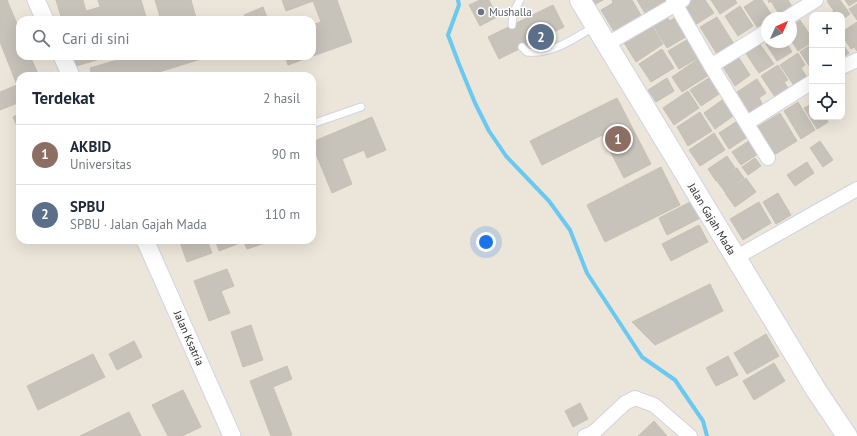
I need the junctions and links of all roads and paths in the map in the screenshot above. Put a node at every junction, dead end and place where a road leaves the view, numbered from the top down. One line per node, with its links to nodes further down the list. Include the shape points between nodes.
1 (36, 0): 7 (street)
2 (520, 0): 8 (lane, via 512,17)
3 (580, 0): 9 (main road, Jalan Gajah Mada)
4 (816, 0): 6 (street)
5 (677, 1): 11 (street); 15 (street)
6 (797, 12)
7 (43, 16)
8 (512, 25)
9 (596, 26): 11 (main road, Jalan Gajah Mada); 12 (lane, via 546,51 527,52)
10 (761, 35): 15 (street)
11 (607, 44): 25 (main road, Jalan Gajah Mada)
12 (522, 47)
13 (64, 60): 17 (street)
14 (857, 60): 16 (street)
15 (711, 66): 21 (street)
16 (845, 66)
17 (69, 72)
18 (809, 84): 21 (street)
19 (361, 107): 20 (lane)
20 (316, 123)
21 (747, 123): 22 (street)
22 (768, 158)
23 (857, 189): 25 (street)
24 (147, 244): 27 (street, Jalan Ksatria)
25 (735, 258): 30 (main road, Jalan Gajah Mada)
26 (857, 432): 30 (street)
27 (232, 436)
28 (585, 436): 29 (street, via 593,433 625,403 635,398 654,406)
29 (690, 436)
30 (847, 436)

